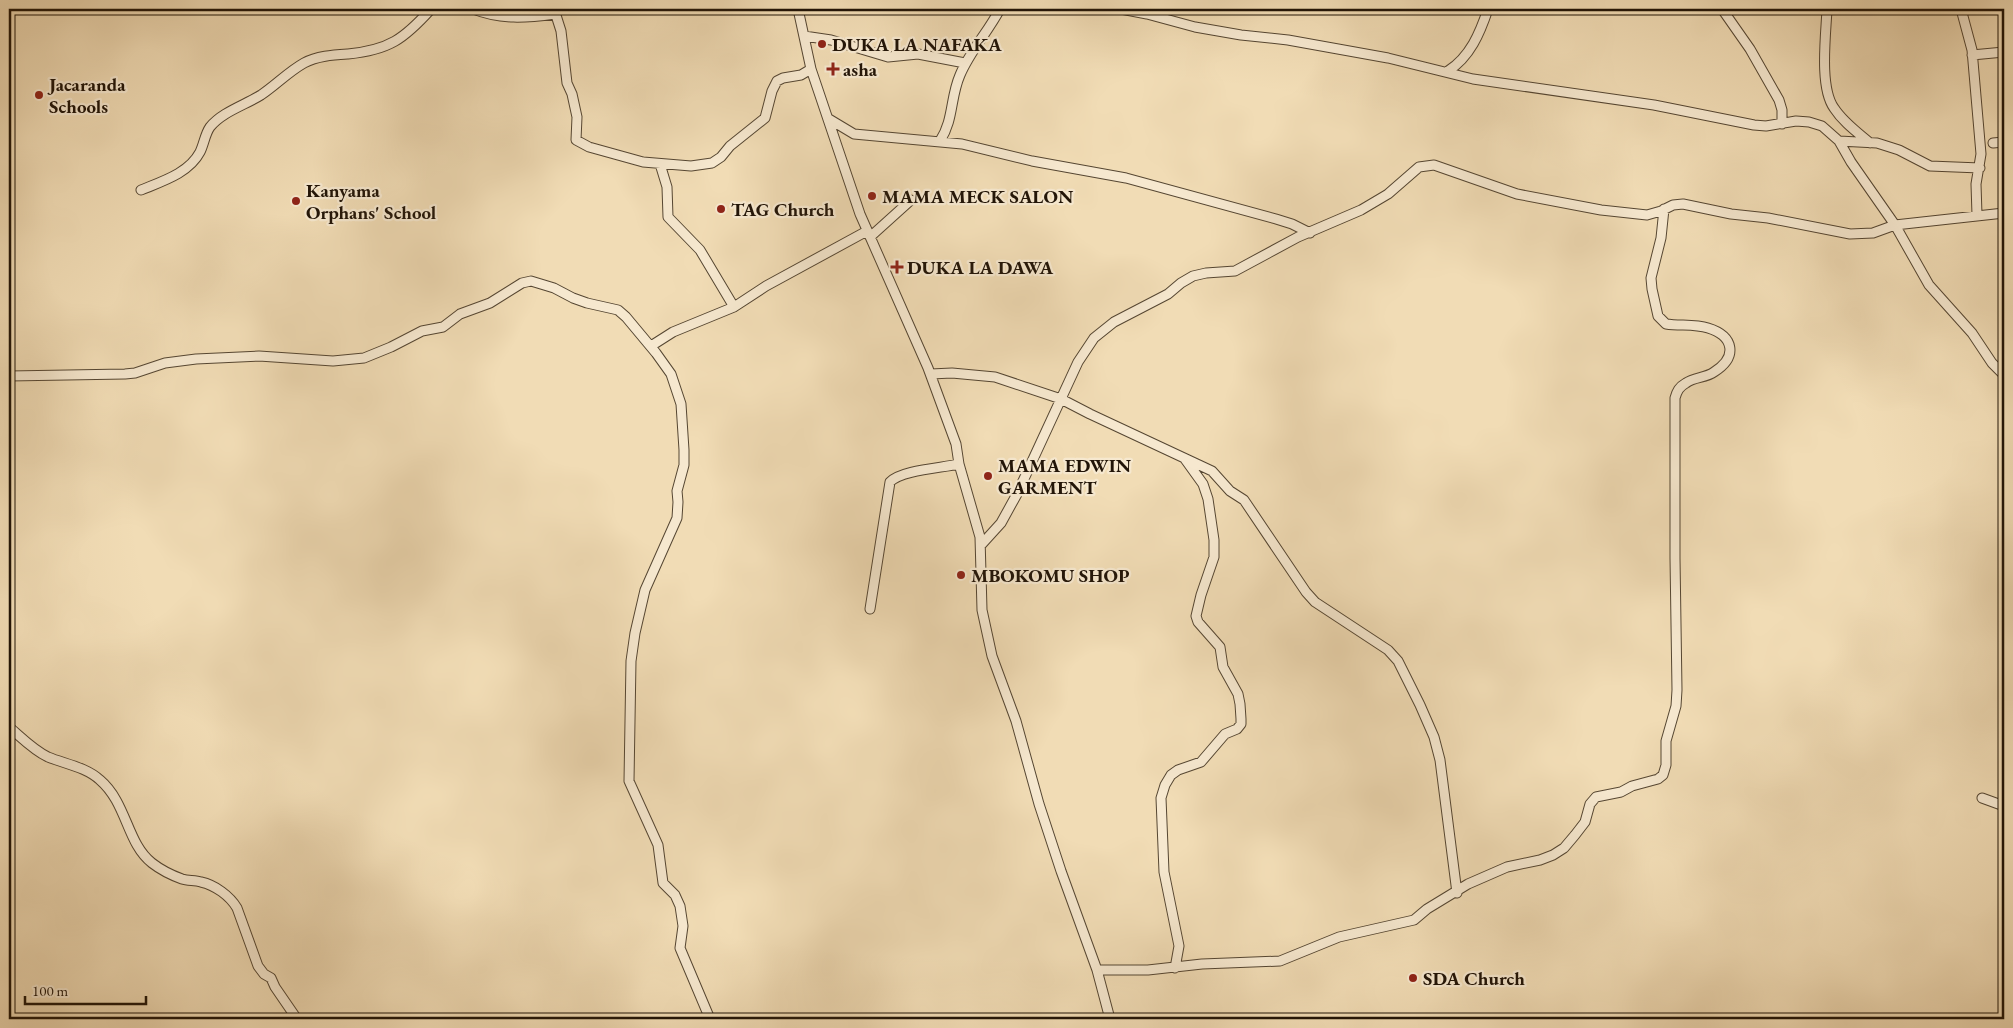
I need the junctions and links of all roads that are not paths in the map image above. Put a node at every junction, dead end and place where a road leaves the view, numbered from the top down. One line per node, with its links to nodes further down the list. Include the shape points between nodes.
1 (431, 9): 26 (street, via 407,35 387,46 366,52 320,57 296,68 209,128 192,165)
2 (473, 9): 10 (street, via 514,18)
3 (798, 9): 11 (street)
4 (1000, 9): 14 (street)
5 (1121, 9): 16 (street, via 1195,27 1288,40)
6 (1488, 9): 16 (street, via 1474,45)
7 (1722, 9): 18 (street, via 1779,100)
8 (1827, 9): 22 (street, via 1824,60 1832,106)
9 (1962, 9): 13 (street)
10 (554, 11): 24 (street, via 561,31 565,71 576,111 576,140 618,156)
11 (804, 36): 14 (street, via 831,40 892,58 918,54); 15 (street)
12 (2004, 52): 13 (street)
13 (1972, 55): 25 (street)
14 (965, 63): 19 (street, via 952,96 949,124)
15 (811, 69): 17 (street); 24 (street, via 777,81 765,118 717,160 691,166)
16 (1448, 71): 18 (street, via 1472,79 1654,104 1754,126)
17 (829, 118): 19 (street, via 857,135); 33 (street)
18 (1782, 124): 20 (street, via 1802,121 1818,124)
19 (940, 141): 32 (street, via 1167,188 1276,219)
20 (1840, 141): 22 (street); 31 (street)
21 (2004, 142): 23 (street)
22 (1870, 143): 25 (street, via 1899,150 1930,166)
23 (1993, 143)
24 (660, 164): 34 (street, via 667,187 668,217 700,250)
25 (1980, 168): 30 (street, via 1976,184)
26 (141, 190)
27 (911, 200): 33 (street)
28 (1664, 209): 31 (street, via 1683,204 1850,234 1873,233); 32 (street, via 1637,215 1569,205 1517,194 1426,165 1361,210); 47 (street, via 1651,278 1658,316 1666,324 1699,326 1719,333 1731,348 1722,366 1688,381 1680,387 1675,398 1677,690 1665,748 1665,770 1658,779 1596,797 1590,804 1585,822 1564,848 1540,860 1507,867 1468,884)
29 (2004, 213): 30 (street)
30 (1977, 215): 31 (street)
31 (1896, 226): 37 (street, via 1929,284)
32 (1310, 233): 39 (street, via 1235,271 1193,276 1168,294 1114,322 1088,345)
33 (868, 234): 34 (street); 36 (street)
34 (734, 306): 35 (street, via 673,332)
35 (651, 346): 38 (street, via 618,310 587,303 531,281 490,303 460,314 443,327 422,331 364,358 333,361 250,356 165,363 124,374); 51 (street, via 671,374 681,404 684,465 677,491 677,518 645,590 635,633 631,661 629,780 658,845 664,883 680,906 683,926 680,948)
36 (930, 374): 39 (street, via 995,377); 41 (street, via 953,436)
37 (2004, 375)
38 (9, 376)
39 (1061, 399): 40 (street); 42 (street, via 1018,494)
40 (1183, 456): 47 (street, via 1212,471 1230,491 1244,500 1315,602 1382,645 1398,662 1434,737); 48 (street, via 1203,484 1214,540 1214,557 1196,616 1220,647 1223,667 1238,694 1241,724 1225,734 1201,762 1171,774 1161,798 1164,872 1179,946)
41 (959, 464): 42 (street); 43 (street, via 906,474 890,482)
42 (981, 545): 49 (street, via 982,610 992,656 1016,721 1061,871)
43 (870, 609)
44 (9, 727): 50 (street, via 39,752 100,780 123,811 141,854 151,862 184,880 209,884 233,903 260,969 271,978)
45 (1982, 798): 46 (street)
46 (2004, 806)
47 (1456, 893): 48 (street, via 1431,906 1414,920 1339,937 1280,961)
48 (1175, 968): 49 (street)
49 (1097, 970): 52 (street)
50 (298, 1019)
51 (710, 1019)
52 (1110, 1019)

